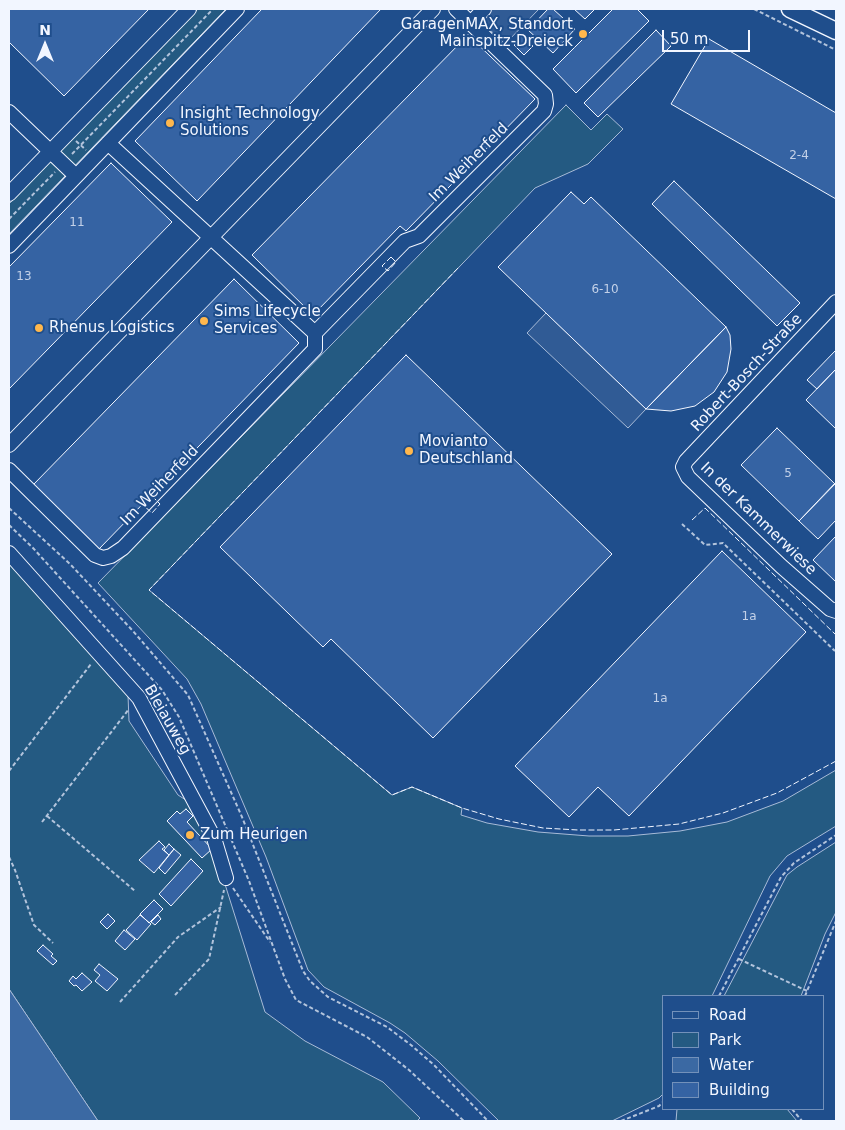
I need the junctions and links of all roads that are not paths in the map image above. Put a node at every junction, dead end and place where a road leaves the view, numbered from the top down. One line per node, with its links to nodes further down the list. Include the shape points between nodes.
1 (189, 9): 11 (street)
2 (237, 9): 10 (street)
3 (433, 9): 14 (street)
4 (456, 9): 7 (street, Im Weiherfeld)
5 (484, 9): 7 (street)
6 (790, 9): 8 (main road)
7 (471, 23): 17 (street, Im Weiherfeld, via 545,95 544,111 419,236 405,241)
8 (836, 32)
9 (9, 112): 11 (street)
10 (108, 143): 12 (street); 14 (street)
11 (50, 151): 12 (street); 13 (street)
12 (76, 176): 15 (street)
13 (9, 194)
14 (211, 239): 17 (street); 18 (street)
15 (9, 246)
16 (836, 302): 19 (street, Robert-Bosch-Straße)
17 (314, 333): 20 (street, Im Weiherfeld, via 314,349 123,548 110,556 95,555)
18 (9, 445)
19 (683, 467): 22 (street, In der Kammerwiese, via 688,477 781,566)
20 (9, 470)
21 (9, 553): 23 (street, Bleiauweg, via 139,698 214,838)
22 (836, 611)
23 (226, 878)

